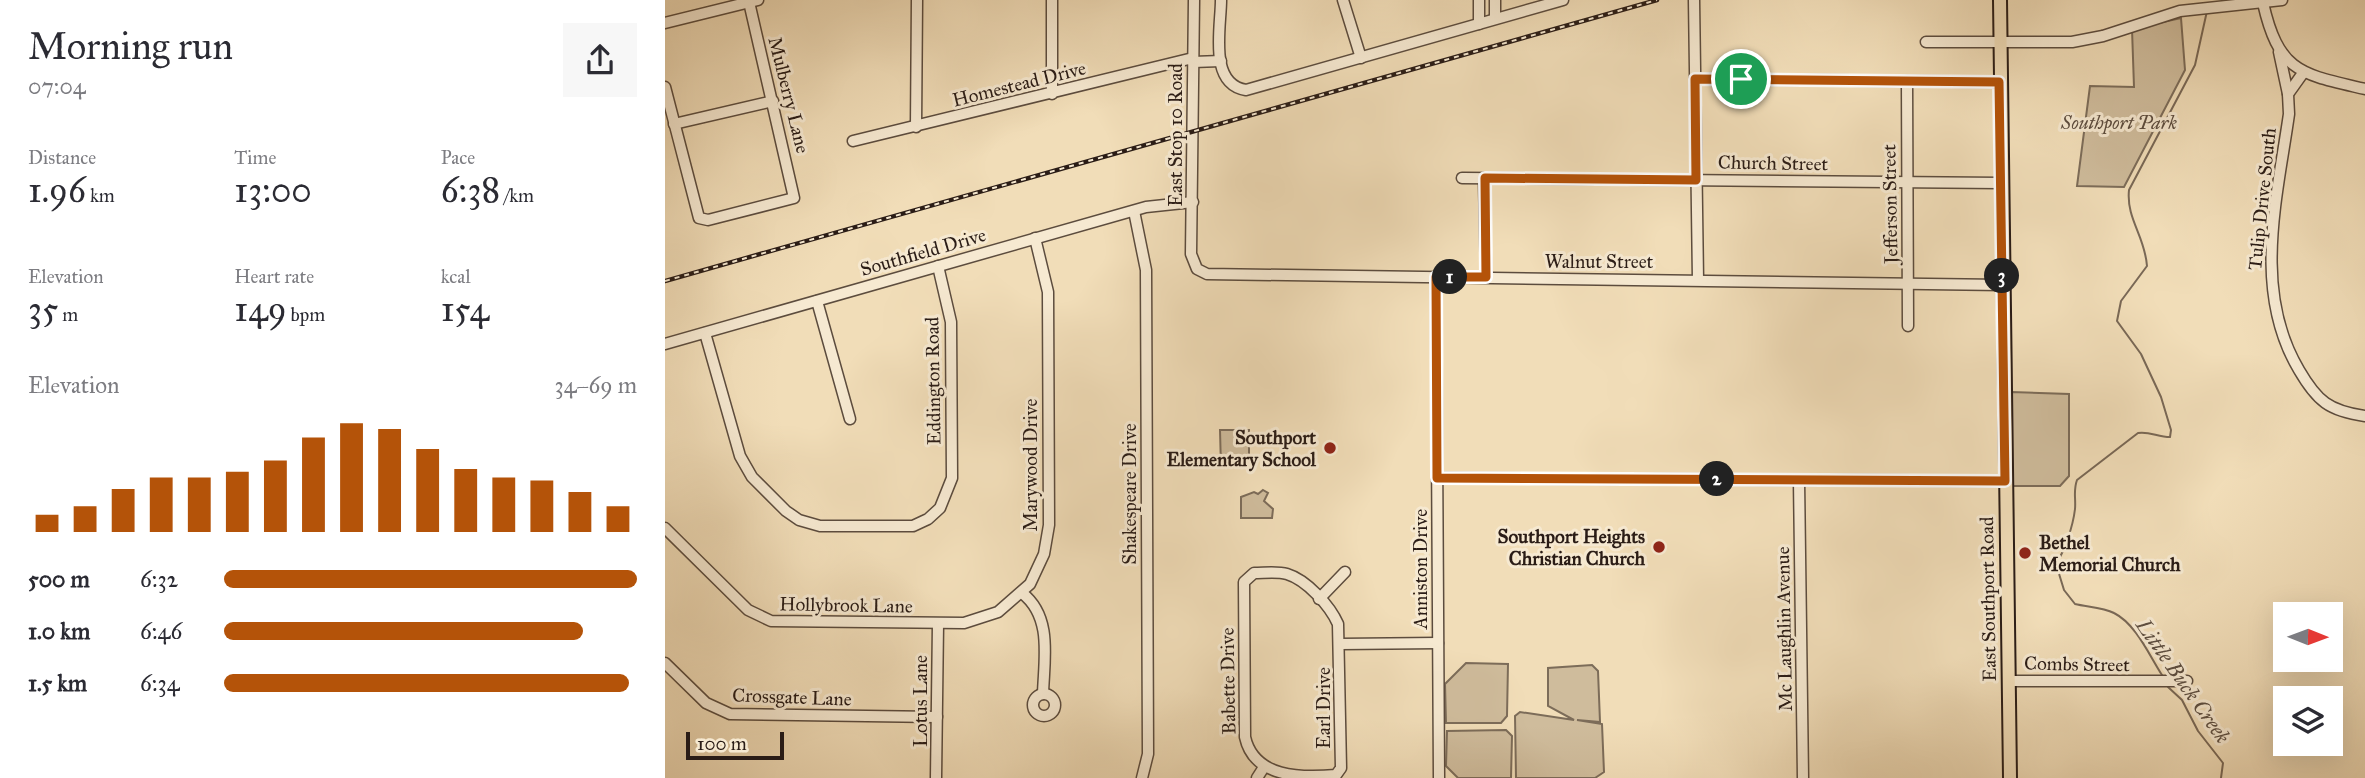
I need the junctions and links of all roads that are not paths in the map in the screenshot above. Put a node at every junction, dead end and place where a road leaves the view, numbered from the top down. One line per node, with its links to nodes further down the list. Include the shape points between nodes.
1 (705, 0): 17 (street)
2 (917, 0): 37 (street)
3 (1052, 0): 33 (street)
4 (1194, 0): 25 (street, East Stop 10 Road)
5 (1221, 0): 26 (street)
6 (1343, 0): 24 (street)
7 (1479, 0): 20 (street)
8 (1495, 0): 18 (street)
9 (1563, 0): 18 (street)
10 (1694, 0): 28 (street)
11 (2000, 0): 22 (main road, East Southport Road)
12 (2178, 0): 16 (street)
13 (2282, 0): 15 (street)
14 (754, 1): 17 (street); 35 (street, Mulberry Lane)
15 (2263, 2): 16 (street); 23 (street)
16 (2180, 11): 22 (street, via 2085,41)
17 (708, 12): 19 (street)
18 (1495, 18): 20 (street)
19 (665, 23)
20 (1479, 24): 24 (street)
21 (1926, 41): 22 (street)
22 (2000, 43): 30 (main road, East Southport Road)
23 (2277, 45): 27 (street, via 2286,59); 34 (street, Tulip Drive South)
24 (1360, 58): 26 (street, via 1246,90 1226,79)
25 (1193, 60): 26 (street, Homestead Drive); 33 (street, Homestead Drive); 44 (street, East Stop 10 Road)
26 (1221, 61)
27 (2307, 75): 32 (street); 34 (street)
28 (1695, 79): 29 (street); 41 (street)
29 (1907, 81): 30 (street); 42 (street, Jefferson Street)
30 (1999, 82): 43 (main road, East Southport Road)
31 (665, 87): 36 (street)
32 (2365, 89)
33 (1052, 94): 37 (street, Homestead Drive)
34 (2288, 94): 58 (street, Tulip Drive South, via 2271,244 2278,320 2297,368 2318,396 2335,411)
35 (772, 101): 36 (street); 36 (street, Mulberry Lane, via 794,197 720,217 701,219 696,213)
36 (674, 124)
37 (916, 127): 38 (street, Homestead Drive)
38 (853, 141)
39 (1462, 178): 40 (street, Church Street)
40 (1485, 178): 41 (street, Church Street); 50 (street)
41 (1696, 180): 42 (street, Church Street); 51 (street)
42 (1907, 183): 43 (street, Church Street); 52 (street, Jefferson Street)
43 (2001, 183): 53 (main road, East Southport Road)
44 (1193, 202): 45 (street, Southfield Drive, via 1163,203); 48 (street, East Stop 10 Road, via 1191,254)
45 (1134, 211): 46 (street, Southfield Drive); 78 (street, Shakespeare Drive, via 1146,270 1148,754)
46 (1035, 238): 47 (street, Southfield Drive); 66 (street, Marywood Drive, via 1048,292 1049,531 1040,566)
47 (938, 266): 54 (street, Southfield Drive); 56 (street, Eddington Road, via 952,328 952,478 948,495 933,515 907,527 823,527 790,515 752,477 740,456)
48 (1197, 268): 49 (street, Walnut Street, via 1211,275)
49 (1436, 277): 50 (street, Walnut Street); 60 (street, Anniston Drive)
50 (1486, 277): 51 (street, Walnut Street)
51 (1698, 280): 52 (street, Walnut Street)
52 (1909, 284): 53 (street, Walnut Street); 55 (street, Jefferson Street)
53 (2003, 285): 62 (main road, East Southport Road)
54 (817, 301): 56 (street, Southfield Drive); 59 (street)
55 (1908, 326)
56 (705, 333): 57 (street, Southfield Drive)
57 (665, 344)
58 (2365, 416)
59 (850, 419)
60 (1437, 478): 61 (street); 69 (street, Anniston Drive)
61 (1799, 480): 62 (street); 81 (street, Mc Laughlin Avenue)
62 (2005, 481): 72 (main road, East Southport Road)
63 (665, 527): 68 (street, Hollybrook Lane, via 743,605 764,619)
64 (1345, 572): 67 (street)
65 (1247, 576): 67 (street, Earl Drive, via 1290,575); 76 (street, Babette Drive, via 1245,737 1250,752)
66 (1022, 593): 68 (street, Marywood Drive, via 982,619); 74 (street, via 1037,608 1044,628)
67 (1319, 598): 70 (street, Earl Drive, via 1335,618)
68 (938, 624): 75 (street, Lotus Lane)
69 (1438, 643): 70 (street); 80 (street, Anniston Drive)
70 (1341, 644): 76 (street, Earl Drive, via 1339,772 1287,775)
71 (665, 663): 75 (street, Crossgate Lane, via 703,701 727,714)
72 (2008, 681): 73 (street, Combs Street); 82 (main road, East Southport Road)
73 (2187, 681)
74 (1043, 694)
75 (937, 717): 77 (street, Lotus Lane)
76 (1264, 767): 79 (street)
77 (936, 778)
78 (1142, 778)
79 (1257, 778)
80 (1439, 778)
81 (1803, 778)
82 (2010, 778)

